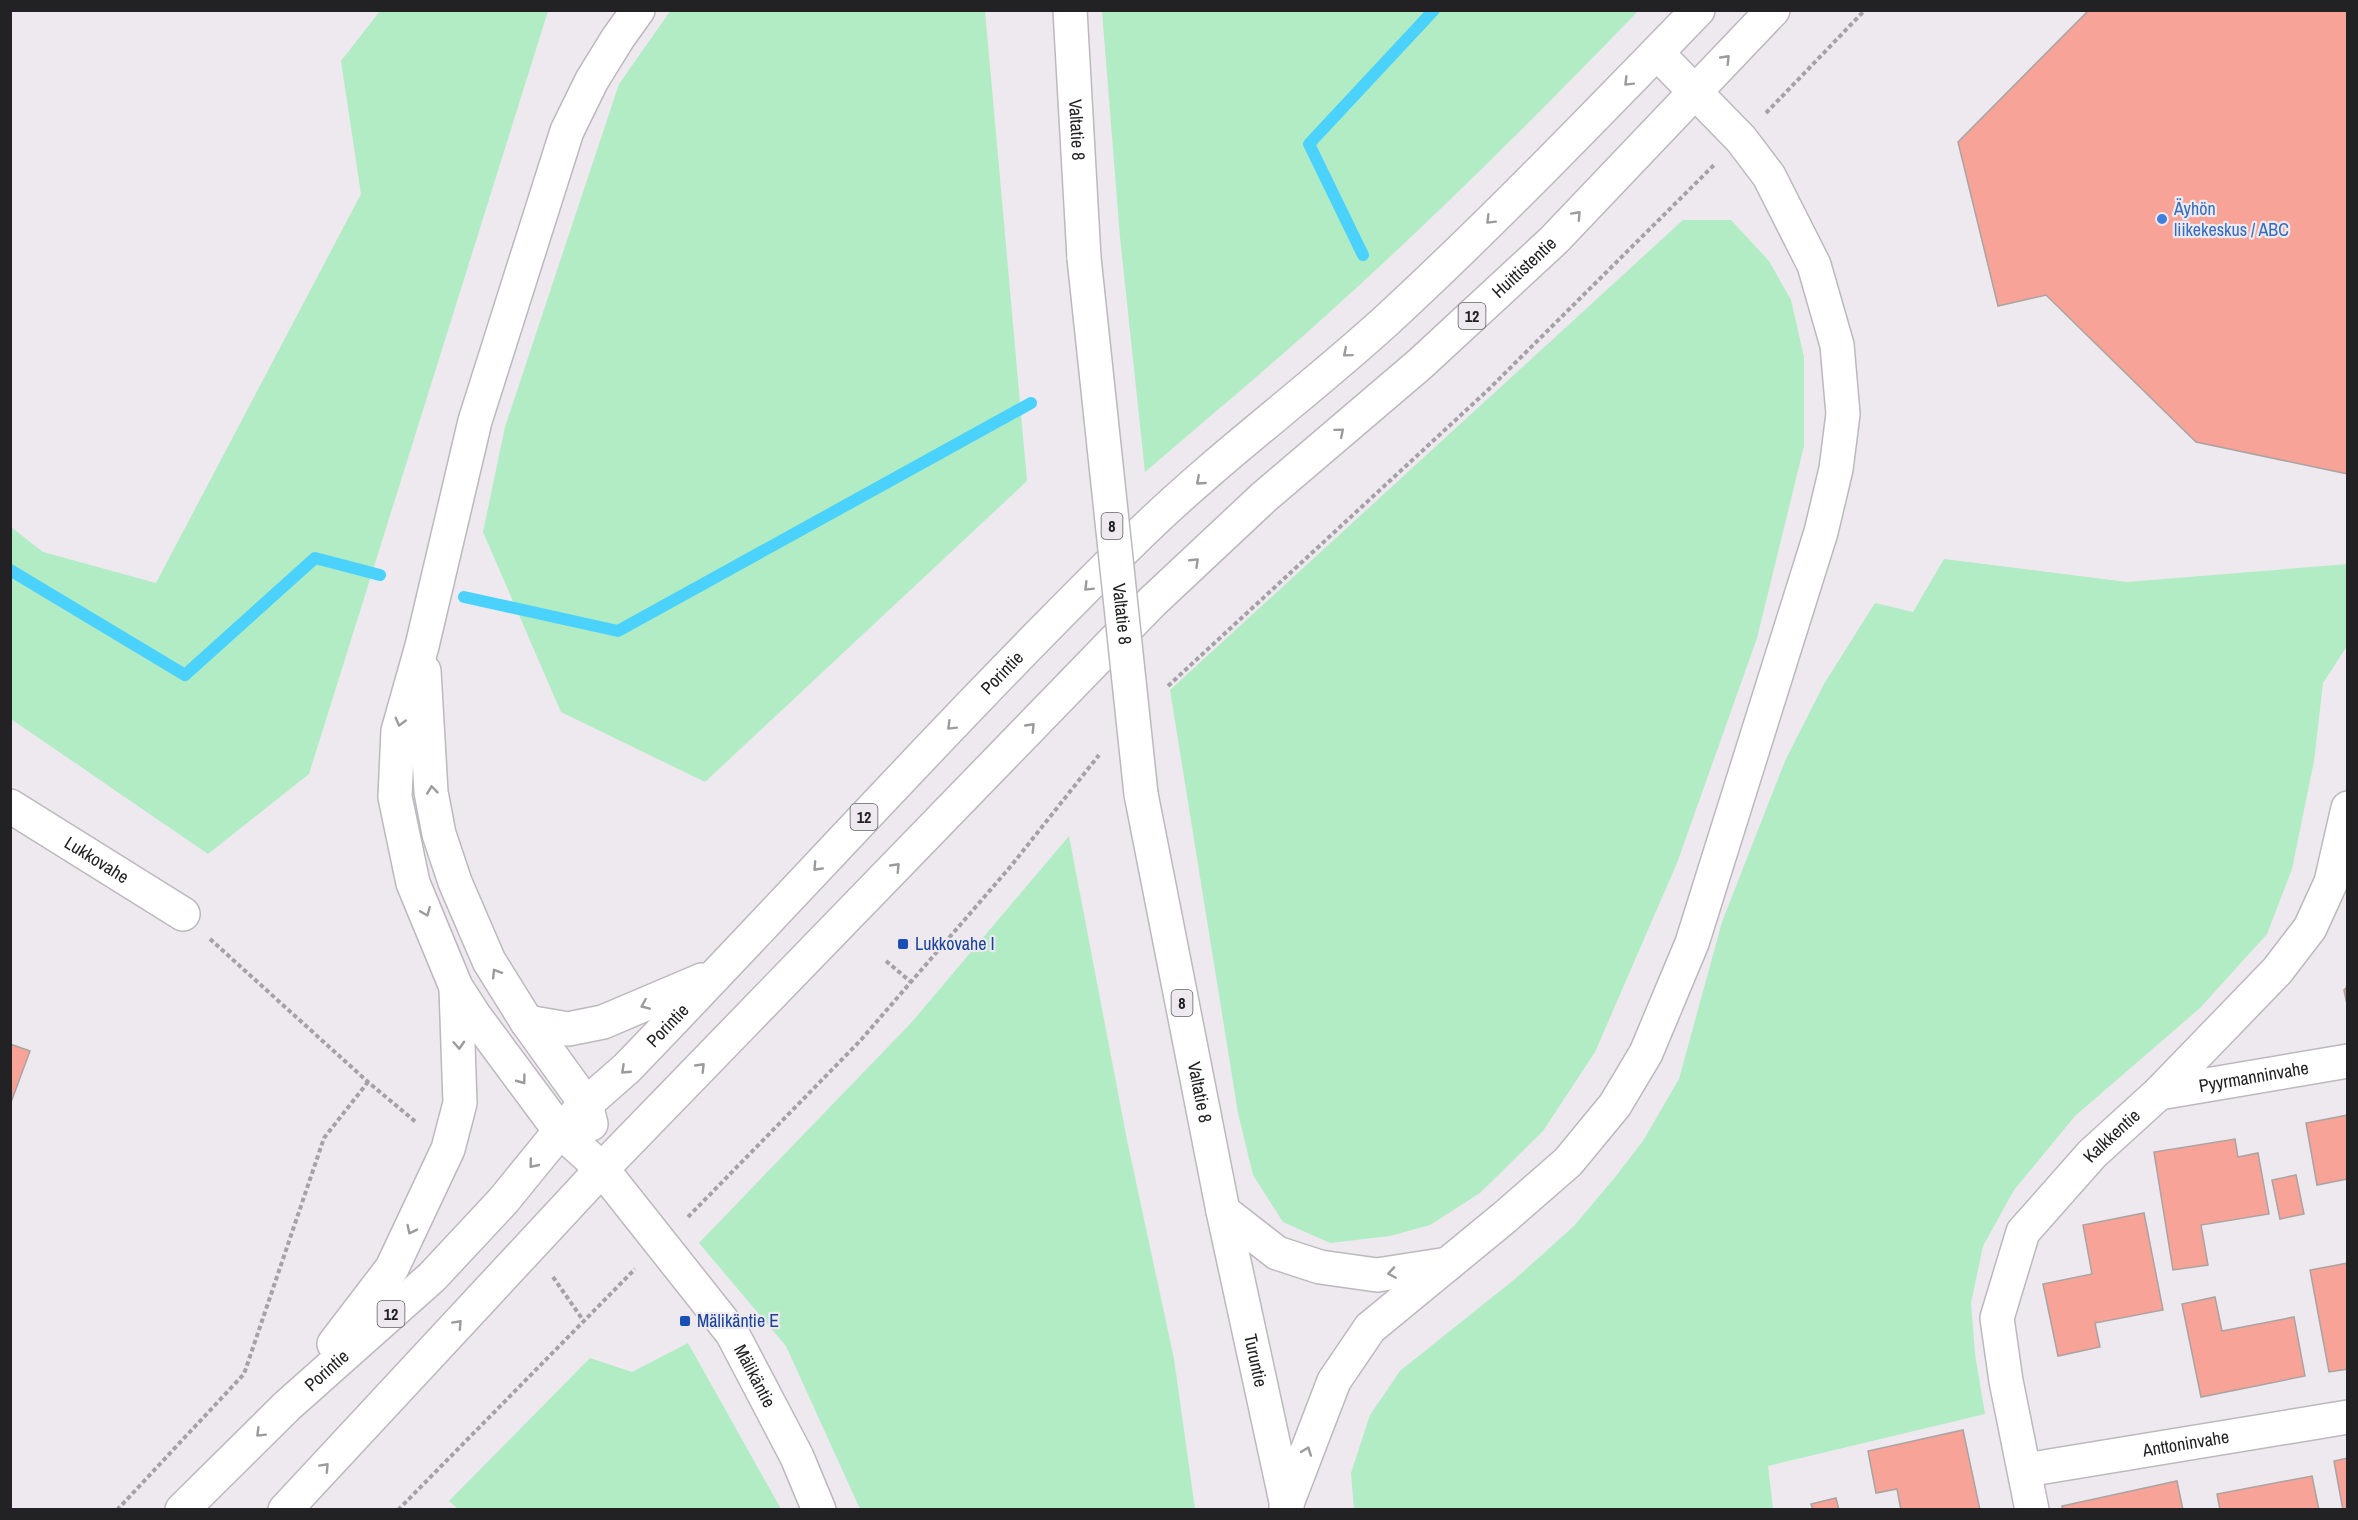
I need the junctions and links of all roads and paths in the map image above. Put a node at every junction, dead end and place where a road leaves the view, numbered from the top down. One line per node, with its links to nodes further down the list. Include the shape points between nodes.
1 (638, 10): 9 (main road, via 592,80 567,131 475,421)
2 (1070, 10): 27 (main road, Valtatie 8 / 8, bridge, via 1084,258 1140,794)
3 (1698, 10): 6 (main road, 12)
4 (1773, 10): 7 (main road, Huittistentie / 12, one-way to 4)
5 (1865, 10): 8 (path)
6 (1657, 53): 7 (main road); 16 (main road, Porintie / 12, one-way to 16, via 1385,321 1144,530 931,745)
7 (1694, 91): 8 (main road); 26 (main road, Huittistentie / 12, one-way to 7, via 1152,602 1264,497 1420,364 1554,240)
8 (1741, 139): 10 (path, via 1488,390); 30 (main road, via 1769,176 1814,265 1837,345 1843,414 1836,469 1821,532 1692,943 1646,1053 1615,1105 1568,1162)
9 (422, 646): 18 (main road, one-way to 18, via 398,730 394,797 414,883); 19 (main road, one-way to 9, via 489,962 439,834 431,792)
10 (1160, 694)
11 (1102, 752): 17 (path)
12 (10, 806): 14 (main road, Lukkovahe)
13 (2348, 808): 22 (main road, Kalkkentie, via 2331,882 2310,928 2277,971)
14 (183, 914): 21 (path)
15 (886, 961): 17 (path)
16 (718, 974): 19 (main road, one-way to 19, via 603,1022 568,1029); 23 (main road, Porintie / 12, one-way to 23, via 627,1068)
17 (911, 982): 28 (path, via 860,1041)
18 (456, 987): 24 (main road, Mälikäntie, one-way to 24); 25 (main road, one-way to 25, via 460,1103)
19 (527, 1022): 23 (main road)
20 (2348, 1061): 22 (main road, Pyyrmanninvahe)
21 (368, 1082): 25 (path); 36 (path, via 324,1138 244,1374)
22 (2159, 1093): 34 (main road, Kalkkentie, via 2092,1154 2023,1232 1997,1318)
23 (586, 1104): 24 (main road, Porintie / 12); 26 (main road)
24 (560, 1131): 26 (main road, Mälikäntie); 32 (main road, Porintie / 12, one-way to 32, via 503,1201 432,1277)
25 (448, 1149): 32 (main road, one-way to 32, via 393,1268)
26 (602, 1169): 28 (main road, Mälikäntie); 29 (main road, 12)
27 (1223, 1211): 30 (main road, one-way to 27, via 1377,1275 1320,1267 1277,1252); 35 (main road, Turuntie / 8)
28 (662, 1244): 31 (path); 40 (main road, Mälikäntie, via 732,1333 797,1457)
29 (531, 1247): 31 (path); 38 (main road, 12, one-way to 29)
30 (1450, 1264): 35 (main road, one-way to 30, via 1334,1381 1370,1328)
31 (583, 1320): 39 (path)
32 (287, 1406): 37 (main road, Porintie / 12, one-way to 37)
33 (2348, 1417): 34 (main road, Anttoninvahe)
34 (2026, 1470): 41 (main road, Kalkkentie)
35 (1287, 1508)
36 (117, 1509)
37 (182, 1509)
38 (285, 1509)
39 (398, 1509)
40 (819, 1509)
41 (2032, 1509)

